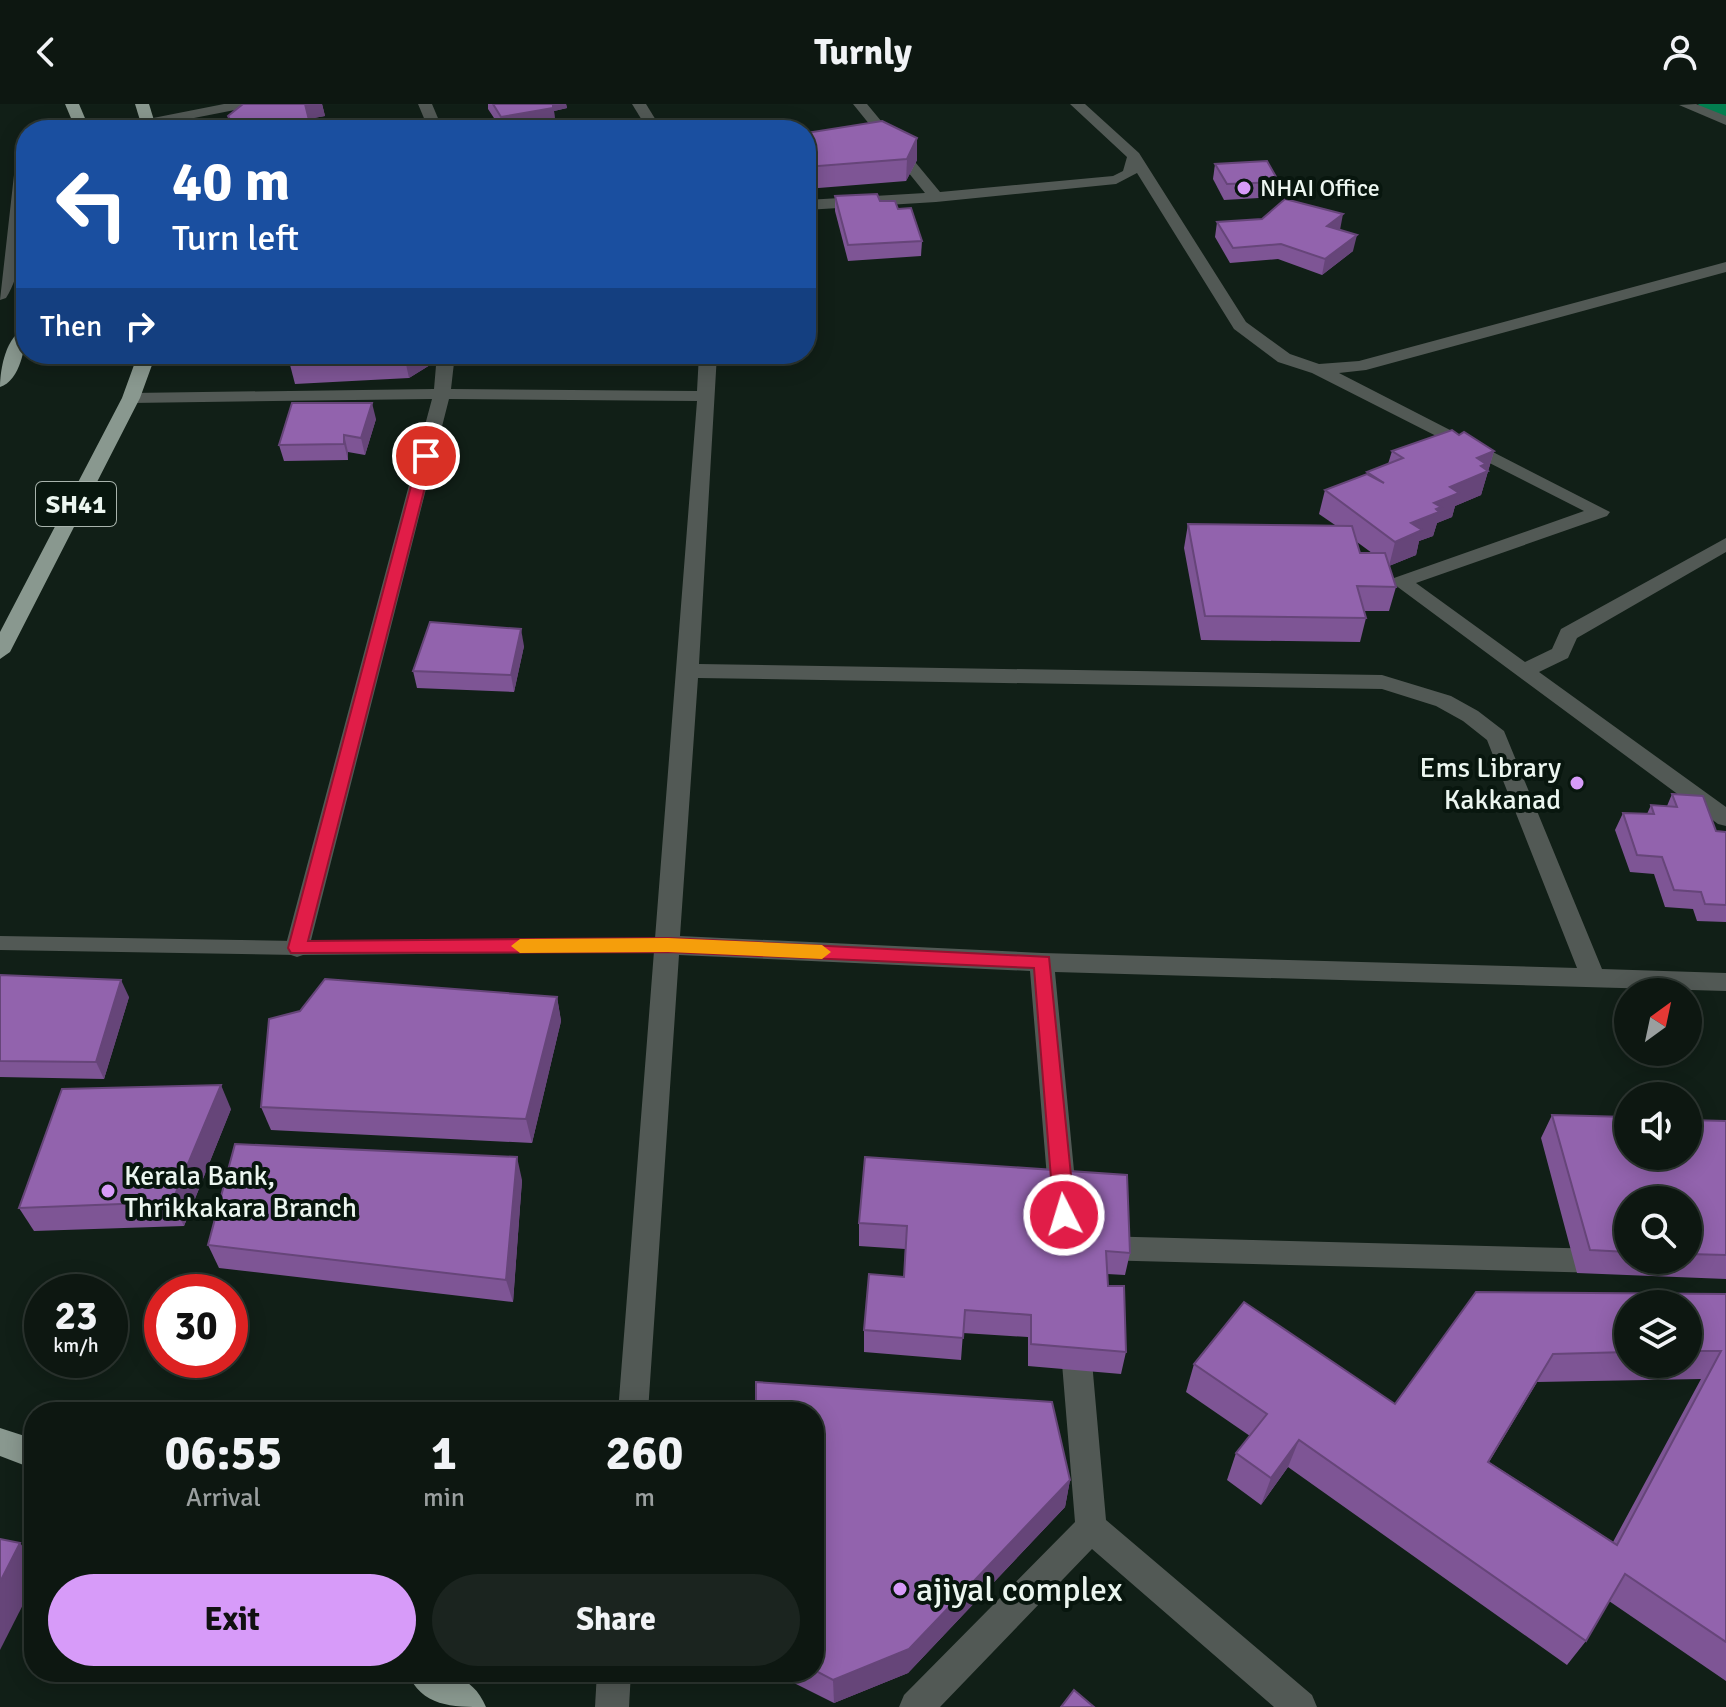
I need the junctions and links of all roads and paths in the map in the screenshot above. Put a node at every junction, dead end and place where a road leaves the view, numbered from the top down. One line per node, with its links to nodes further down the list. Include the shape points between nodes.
1 (245, 104): 6 (street)
2 (860, 104): 9 (street)
3 (1100, 104): 5 (street)
4 (1686, 105): 7 (street)
5 (1080, 107): 8 (street)
6 (175, 120)
7 (1726, 121)
8 (1134, 156): 9 (street, via 1131,174 1116,180); 18 (street, via 1240,325 1284,358)
9 (936, 197): 11 (street)
10 (16, 202): 13 (street, via 9,279)
11 (816, 204)
12 (1726, 267): 18 (street, via 1360,366)
13 (0, 295)
14 (16, 352): 19 (main road)
15 (143, 364): 22 (main road, SH41)
16 (445, 364): 20 (street)
17 (708, 364): 21 (street)
18 (1318, 369): 26 (street, via 1600,512 1401,582)
19 (0, 382)
20 (442, 394): 21 (street); 22 (street); 30 (street)
21 (706, 396): 25 (street)
22 (131, 398): 24 (main road, SH41)
23 (1726, 544): 26 (street, via 1568,634 1561,653)
24 (0, 652)
25 (688, 671): 29 (street); 32 (street, via 1382,682 1418,690 1446,700 1496,736)
26 (1523, 671): 27 (street)
27 (1726, 818)
28 (0, 943): 30 (lane)
29 (668, 945): 30 (lane); 31 (street); 36 (street)
30 (297, 948)
31 (1042, 962): 32 (street); 34 (street, via 1066,1239)
32 (1594, 979): 33 (street)
33 (1726, 982)
34 (1614, 1261)
35 (1072, 1310): 39 (street)
36 (634, 1402)
37 (0, 1442): 38 (main road)
38 (24, 1450)
39 (1091, 1528): 44 (street); 45 (street)
40 (437, 1682): 42 (main road)
41 (613, 1682): 43 (street)
42 (469, 1707)
43 (612, 1707)
44 (916, 1707)
45 (1300, 1707)

